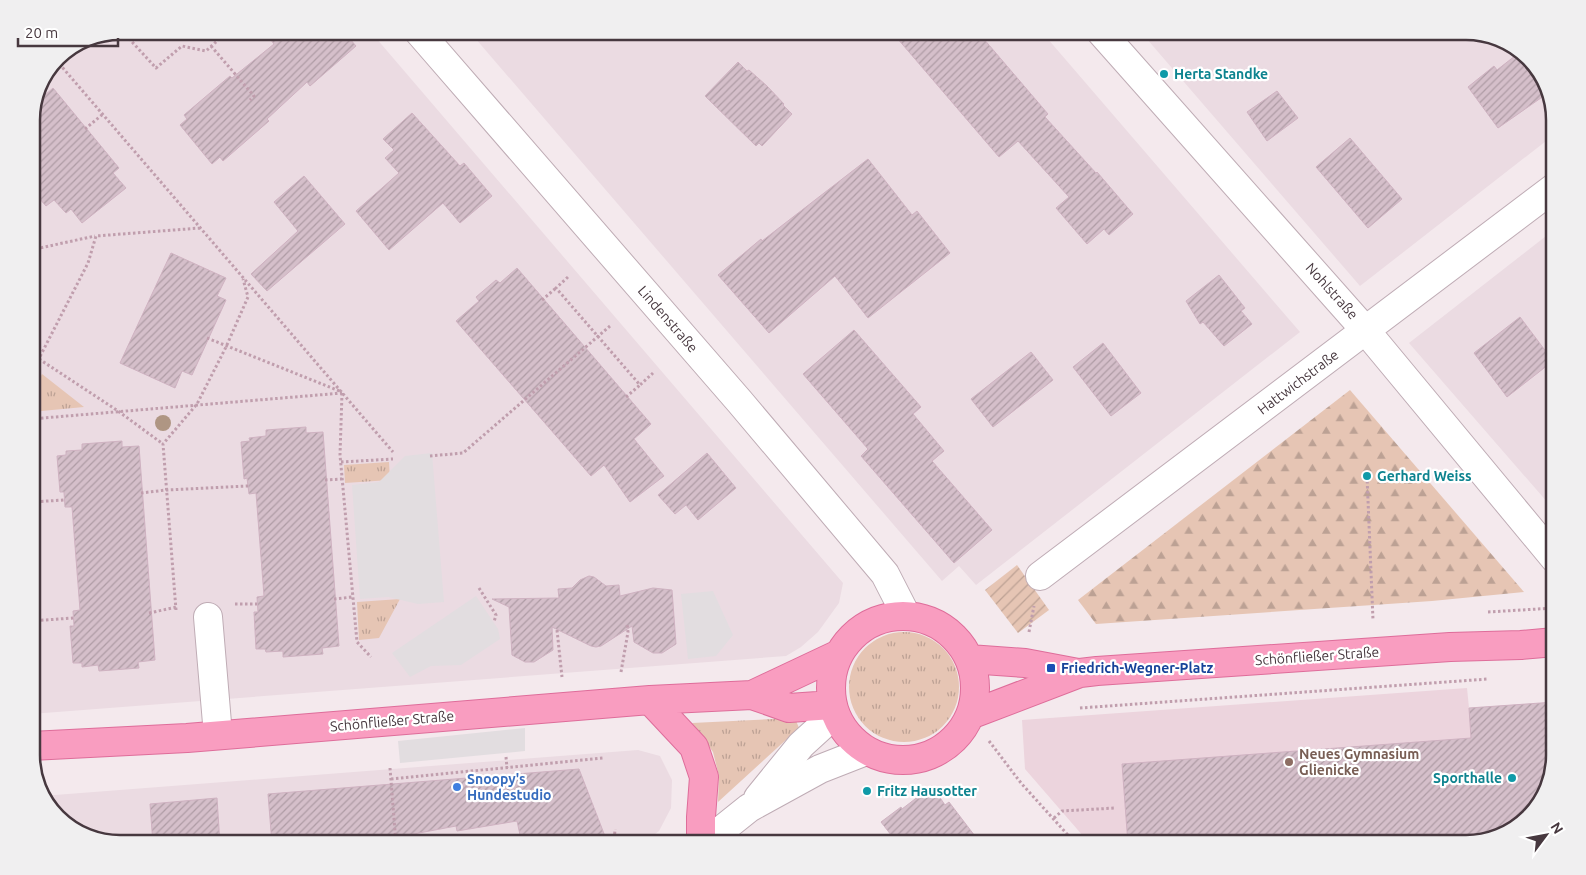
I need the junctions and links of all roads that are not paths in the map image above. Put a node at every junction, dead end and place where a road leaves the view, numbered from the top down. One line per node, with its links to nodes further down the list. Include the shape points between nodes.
1 (426, 40): 7 (street, Lindenstraße, via 885,574)
2 (1108, 40): 4 (street, Nohlstraße)
3 (1546, 194): 4 (street, Hattwichstraße)
4 (1366, 331): 5 (street, Nohlstraße); 6 (street, Hattwichstraße)
5 (1546, 548)
6 (1040, 576)
7 (906, 615): 10 (main road, via 886,617 867,624 850,637); 11 (main road, via 928,620 947,630)
8 (208, 617): 17 (street)
9 (1546, 643): 12 (main road, Schönfließer Straße)
10 (839, 654): 13 (main road, Schönfließer Straße); 15 (main road, via 832,677)
11 (969, 659): 12 (main road, Schönfließer Straße, via 1025,663); 16 (main road, via 976,682)
12 (1080, 673): 16 (main road, Schönfließer Straße)
13 (752, 694): 14 (main road, Schönfließer Straße); 15 (main road, Schönfließer Straße, via 789,708)
14 (638, 701): 17 (main road, Schönfließer Straße); 21 (main road, via 694,747 704,777)
15 (834, 709): 19 (main road, via 849,736); 20 (street)
16 (970, 715): 19 (main road, via 949,744 933,754 898,760)
17 (218, 736): 18 (main road, Schönfließer Straße)
18 (40, 746)
19 (866, 751): 20 (street, via 820,770)
20 (749, 808): 22 (street)
21 (702, 835)
22 (714, 835)

